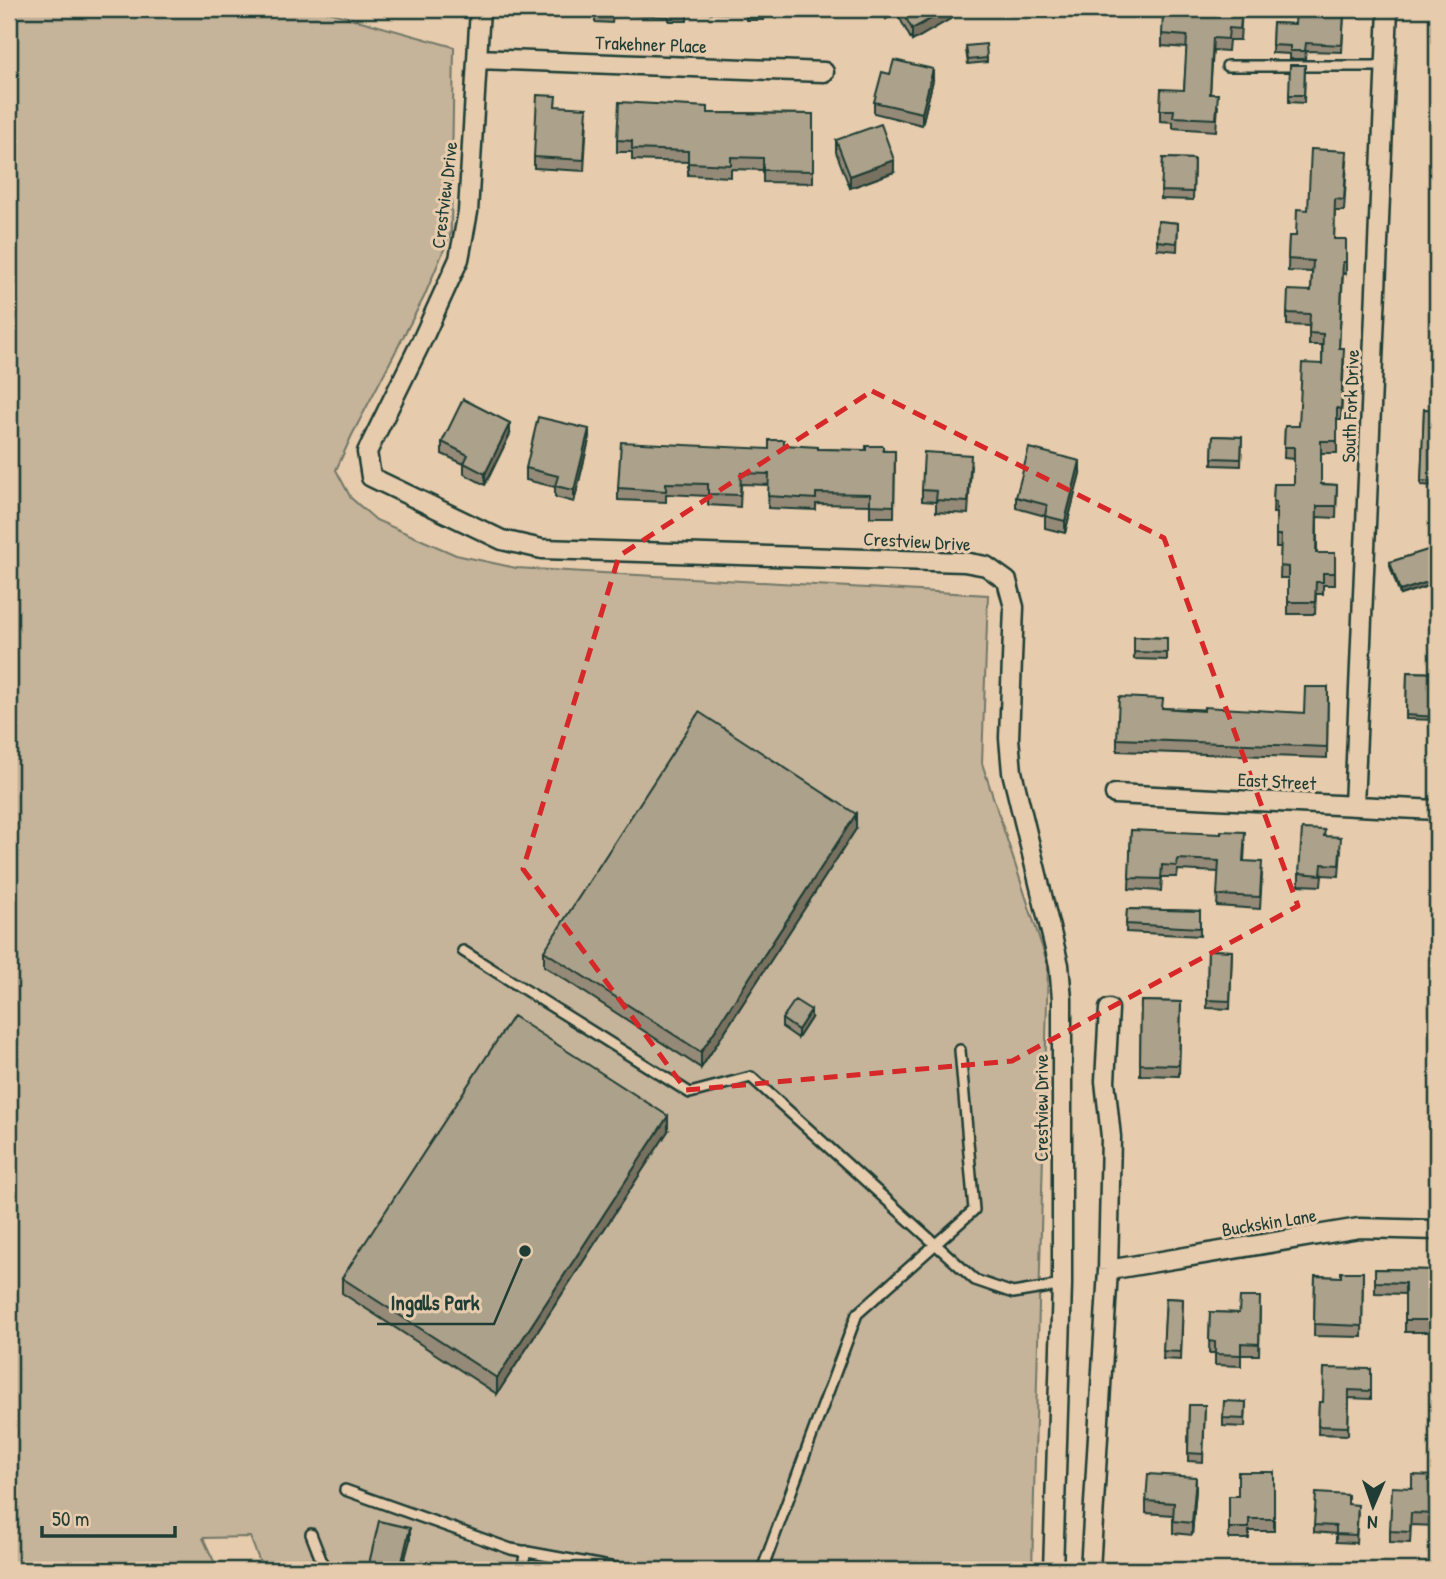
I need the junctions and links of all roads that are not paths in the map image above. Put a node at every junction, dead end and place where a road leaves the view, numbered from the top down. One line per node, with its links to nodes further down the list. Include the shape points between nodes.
1 (480, 9): 3 (street, Crestview Drive)
2 (1388, 9): 5 (street, South Fork Drive)
3 (477, 59): 6 (street, Trakehner Place); 16 (street, Crestview Drive, via 468,212 458,259 367,453 371,477 502,540 542,549 964,562 986,566 1007,581 1014,607 1012,772 1059,965 1062,999)
4 (1227, 66): 5 (lane)
5 (1385, 66): 8 (street, South Fork Drive)
6 (824, 72)
7 (1115, 794): 8 (street, East Street)
8 (1354, 806): 9 (street, East Street)
9 (1437, 810)
10 (463, 951): 14 (lane, via 690,1093 751,1077)
11 (1109, 1009): 15 (street, via 1105,1081 1111,1137)
12 (960, 1050): 14 (lane, via 975,1210)
13 (1437, 1230): 15 (street, Buckskin Lane, via 1359,1228)
14 (936, 1244): 16 (lane, via 975,1280 1013,1293); 23 (lane, via 857,1314)
15 (1108, 1270): 25 (street)
16 (1062, 1285): 24 (street, Crestview Drive)
17 (345, 1490): 19 (lane)
18 (311, 1534): 20 (lane)
19 (526, 1551): 21 (lane); 22 (lane)
20 (325, 1570)
21 (522, 1570)
22 (626, 1570)
23 (762, 1570)
24 (1053, 1570)
25 (1090, 1570)

